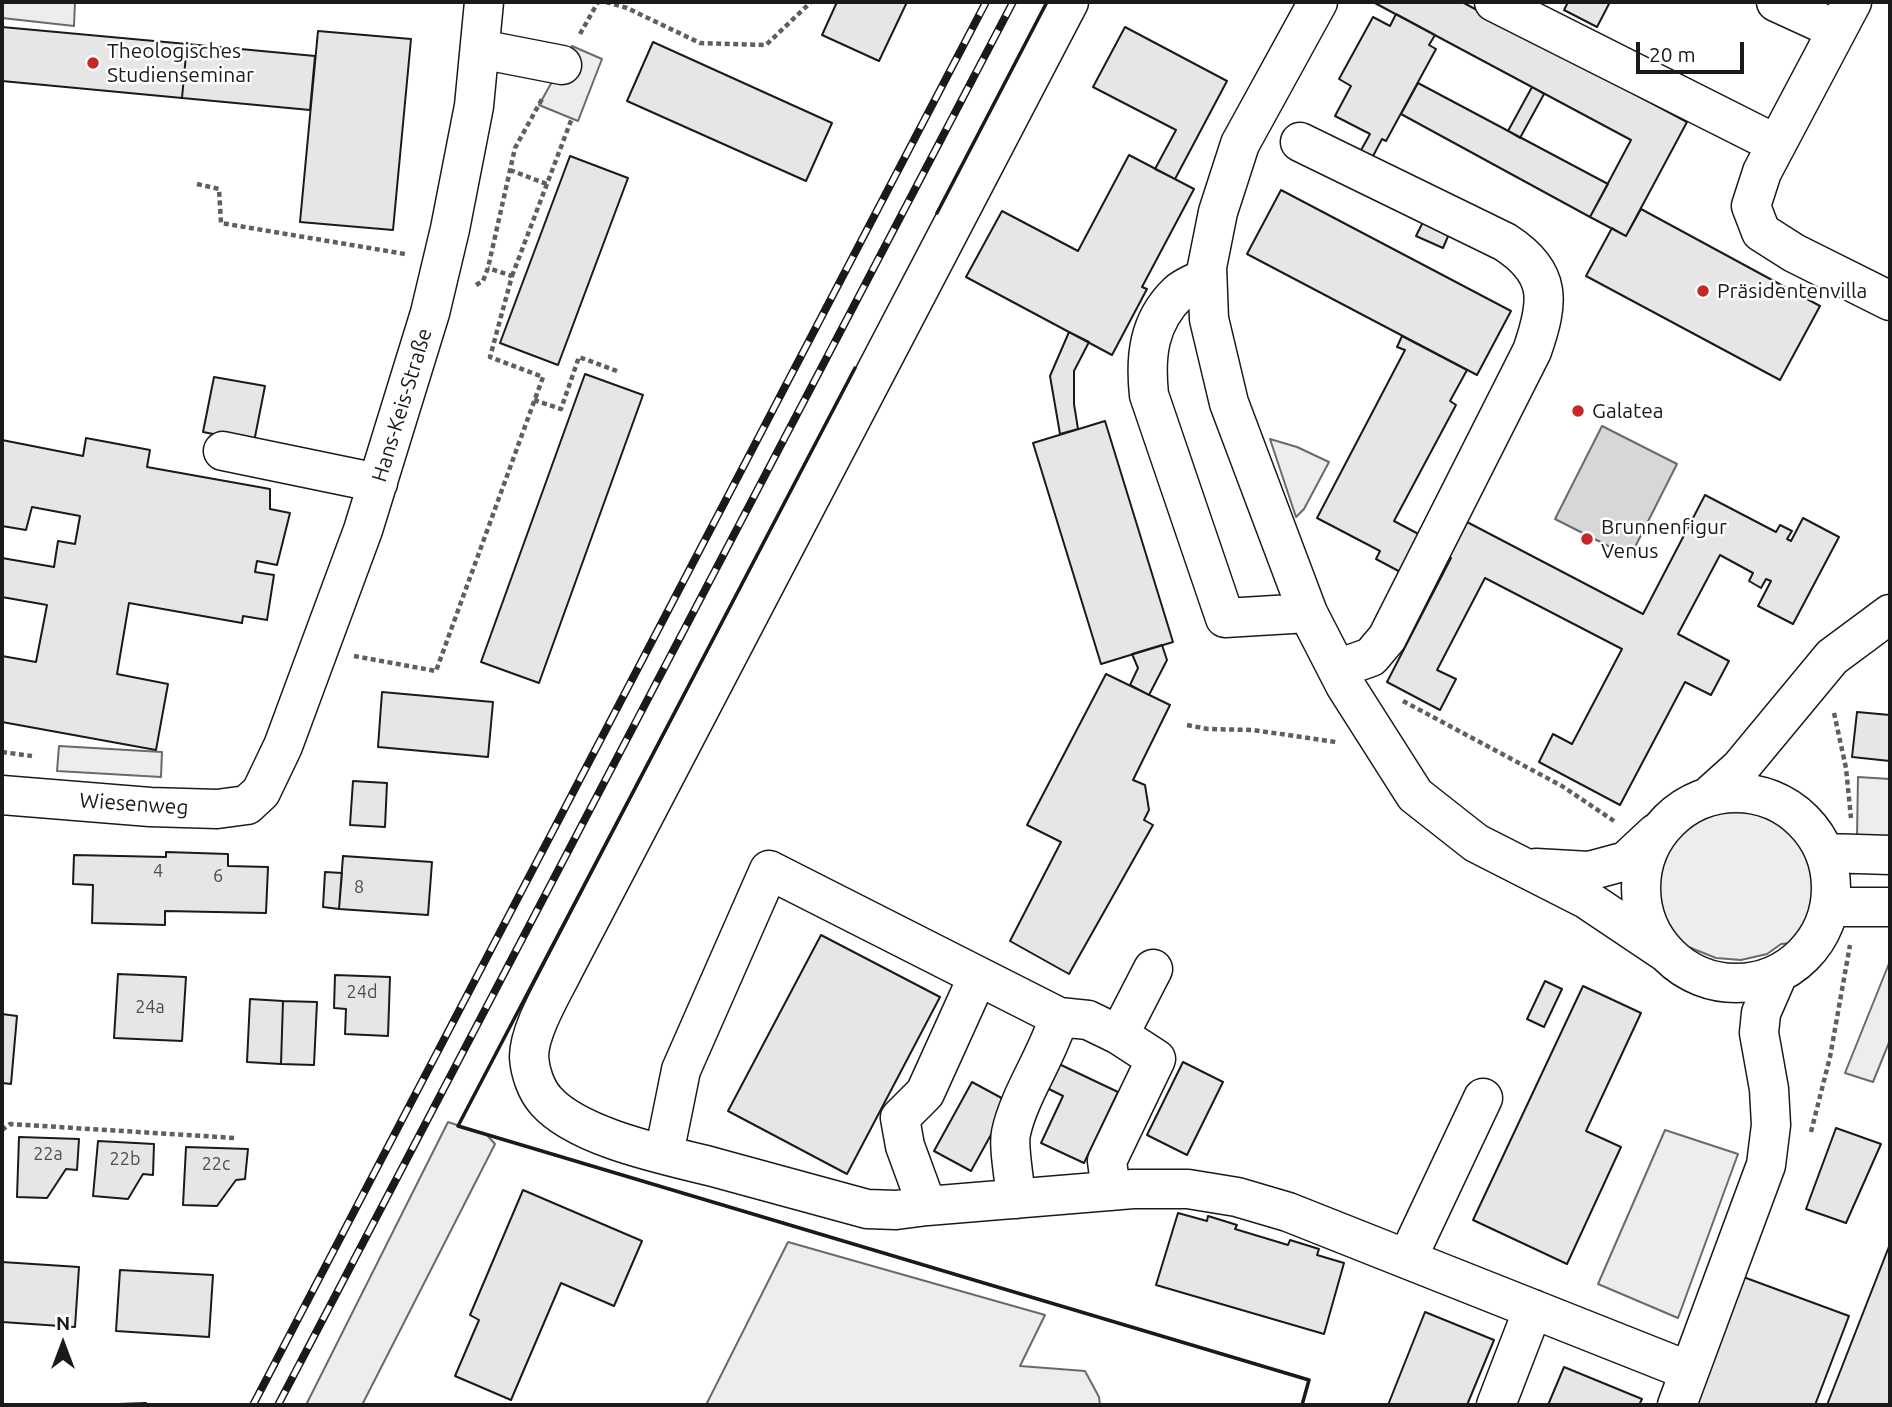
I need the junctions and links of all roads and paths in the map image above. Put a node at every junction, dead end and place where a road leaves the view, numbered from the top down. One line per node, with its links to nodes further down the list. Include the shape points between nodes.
1 (484, 2): 10 (street, Hans-Keis-Straße)
2 (598, 2): 11 (path)
3 (607, 2): 4 (path, via 699,43 766,45)
4 (811, 2)
5 (1069, 2): 58 (street, via 537,1027 529,1056 534,1082 547,1102 612,1140)
6 (1318, 2): 21 (street, via 1240,144 1218,212)
7 (1494, 2): 14 (street)
8 (1776, 2): 9 (street)
9 (1844, 16): 14 (street)
10 (480, 49): 11 (street); 18 (street, Hans-Keis-Straße, via 474,106)
11 (562, 65): 15 (path, via 514,148)
12 (572, 118): 17 (path)
13 (1300, 142): 31 (street, via 1523,253 1537,270 1543,292 1544,316 1532,351 1387,638 1371,657)
14 (1776, 144): 22 (street, via 1751,206 1761,232)
15 (510, 170): 17 (path); 19 (path)
16 (197, 184): 18 (path, via 219,189 222,223)
17 (547, 184): 20 (path)
18 (442, 260): 23 (street, Hans-Keis-Straße)
19 (488, 268): 20 (path); 23 (path, via 483,281)
20 (512, 276): 25 (path, via 490,357 543,377)
21 (1207, 278): 28 (street, via 1209,319 1228,403); 28 (street, via 1179,292 1149,340 1149,395 1225,618)
22 (1890, 301)
23 (430, 313): 27 (street, Hans-Keis-Straße)
24 (617, 371): 25 (path, via 579,357 561,409)
25 (534, 400): 30 (path, via 436,671)
26 (223, 451): 27 (street)
27 (378, 483): 30 (street, Hans-Keis-Straße)
28 (1308, 613): 31 (street)
29 (1890, 614): 32 (street, via 1832,657)
30 (319, 649): 35 (street, Hans-Keis-Straße)
31 (1337, 669): 43 (street, via 1415,795 1476,844)
32 (1813, 682): 34 (street); 41 (path, via 1830,702 1850,795)
33 (1400, 700): 39 (path, via 1562,786)
34 (1770, 733): 37 (street); 38 (street, via 1780,782)
35 (261, 792): 36 (street, Wiesenweg, via 247,805 217,809)
36 (2, 795)
37 (1710, 795): 38 (street, via 1755,794); 40 (street, via 1681,809)
38 (1796, 813): 41 (street)
39 (1620, 825)
40 (1658, 832): 43 (street, via 1626,861 1589,871); 46 (street, via 1643,861 1640,893 1647,924)
41 (1839, 853): 42 (street); 44 (street, via 1832,880)
42 (1890, 855)
43 (1524, 867): 46 (street, via 1586,900)
44 (1841, 907): 45 (street); 48 (street, via 1802,958); 56 (path, via 1852,926 1847,968)
45 (1890, 907)
46 (1665, 952): 50 (street, via 1686,969)
47 (1153, 969): 53 (street)
48 (1777, 974): 50 (street, via 1756,982); 52 (street, via 1761,1013)
49 (978, 976): 51 (street); 58 (street, via 769,870 681,1070); 61 (street, via 925,1093 901,1118 905,1146)
50 (1711, 980): 52 (street, via 1746,1010)
51 (1059, 1017): 53 (street, via 1087,1020); 60 (street, via 1010,1135)
52 (1759, 1033): 64 (street, via 1771,1125 1766,1165)
53 (1119, 1035): 59 (street, via 1156,1059 1107,1161)
54 (1483, 1098): 62 (street)
55 (2, 1130): 57 (path, via 10,1124)
56 (1810, 1132)
57 (234, 1138)
58 (664, 1154): 61 (street, via 867,1209)
59 (1111, 1191): 60 (street); 62 (street, via 1188,1189 1237,1197 1289,1212)
60 (1016, 1199): 61 (street)
61 (927, 1206)
62 (1407, 1259): 63 (street)
63 (1533, 1309): 64 (street); 65 (street)
64 (1683, 1388)
65 (1496, 1405)

